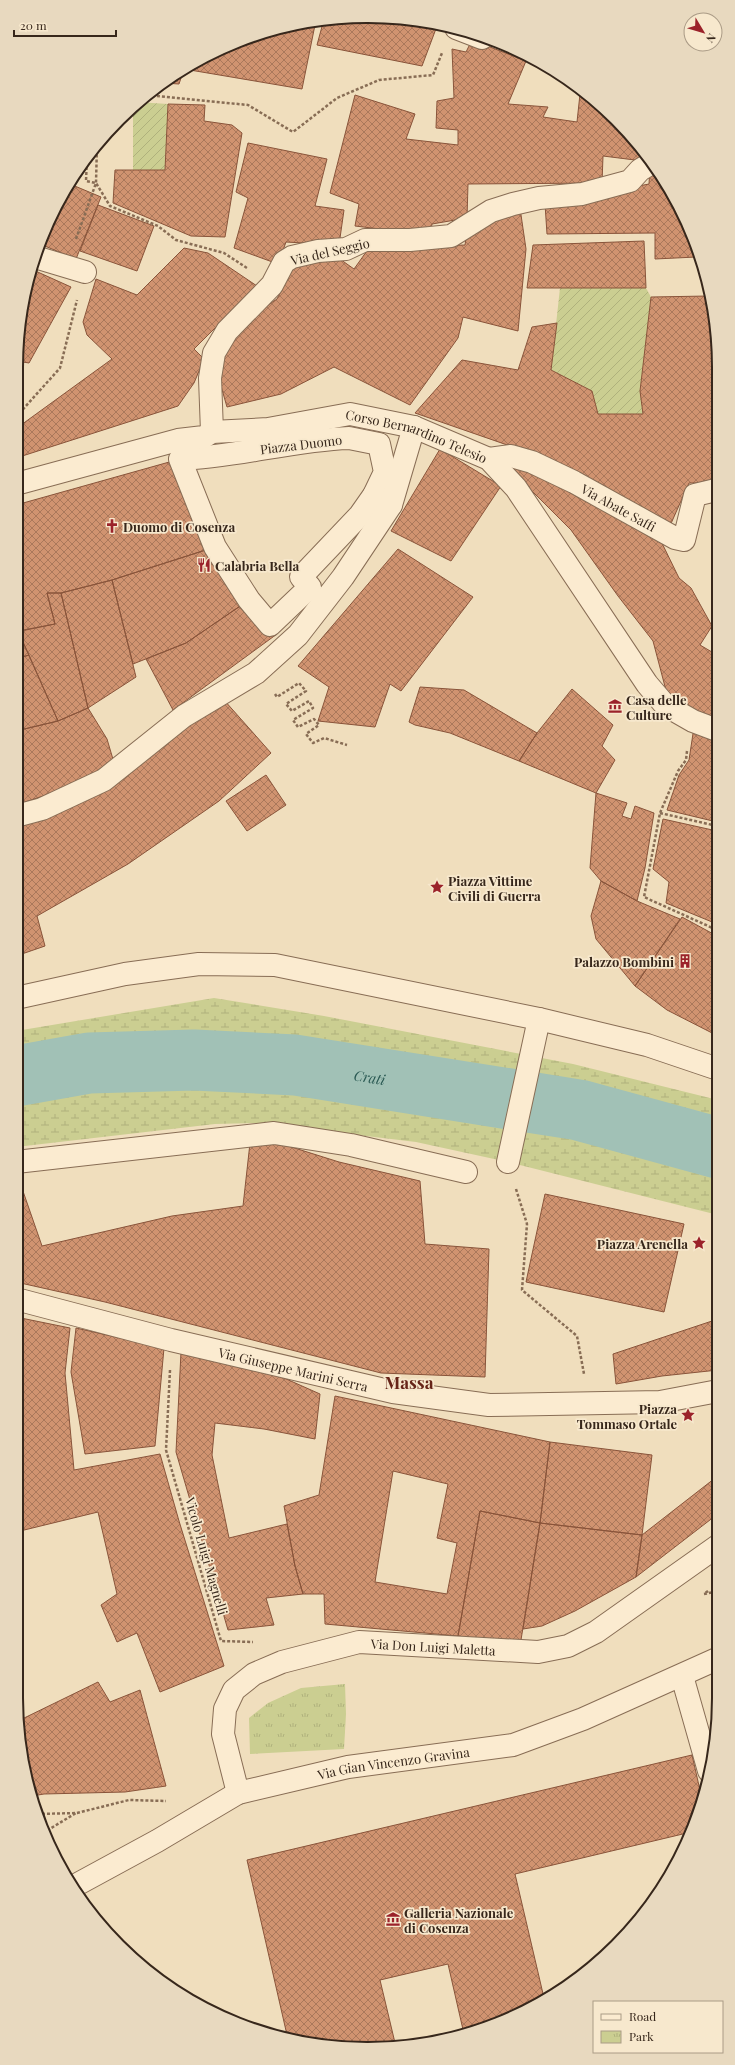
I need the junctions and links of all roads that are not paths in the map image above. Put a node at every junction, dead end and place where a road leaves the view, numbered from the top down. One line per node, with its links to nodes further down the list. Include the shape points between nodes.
1 (647, 166): 5 (street, Via del Seggio, via 630,181 582,194 539,198 491,211 451,236 410,240 365,240 346,249 318,251 292,257 284,262 272,286 227,331 214,353 210,378)
2 (41, 259): 3 (street)
3 (75, 269)
4 (414, 427): 5 (street, Corso Bernardino Telesio, via 350,414 268,428); 6 (street, Corso Bernardino Telesio); 9 (street)
5 (212, 432): 7 (street, Corso Bernardino Telesio, via 204,437 178,440)
6 (489, 459): 8 (street, Via Abate Saffi, via 511,456 532,462 574,482 675,538 684,540 695,495); 10 (street, Corso Bernardino Telesio, via 516,488 647,684 665,705)
7 (23, 482)
8 (712, 491)
9 (383, 500): 9 (street, Piazza Duomo, via 360,515 301,577 310,587 270,625 249,600 215,547 180,459 208,458 316,439 349,438 379,444 385,472); 11 (street, via 344,577 298,635 256,673 184,716 104,780 42,809)
10 (712, 728)
11 (23, 814)
12 (23, 996): 13 (street, via 125,974 198,964 275,965)
13 (540, 1019): 14 (street, via 647,1045); 16 (street)
14 (712, 1066)
15 (23, 1161): 17 (street, via 274,1133 351,1144)
16 (508, 1162)
17 (466, 1172)
18 (23, 1301): 19 (street, Via Giuseppe Marini Serra, via 171,1340 393,1392 489,1405 660,1402)
19 (712, 1392)
20 (712, 1550): 24 (street, Via Don Luigi Maletta, via 596,1632 568,1646 538,1652 360,1642 282,1662 254,1674 234,1690 224,1709 223,1734)
21 (712, 1661): 22 (street, Via Gian Vincenzo Gravina)
22 (682, 1676): 23 (street); 24 (street, Via Gian Vincenzo Gravina, via 583,1719 513,1745 348,1767)
23 (706, 1760)
24 (238, 1793): 25 (street, Via Gian Vincenzo Gravina)
25 (78, 1884)

